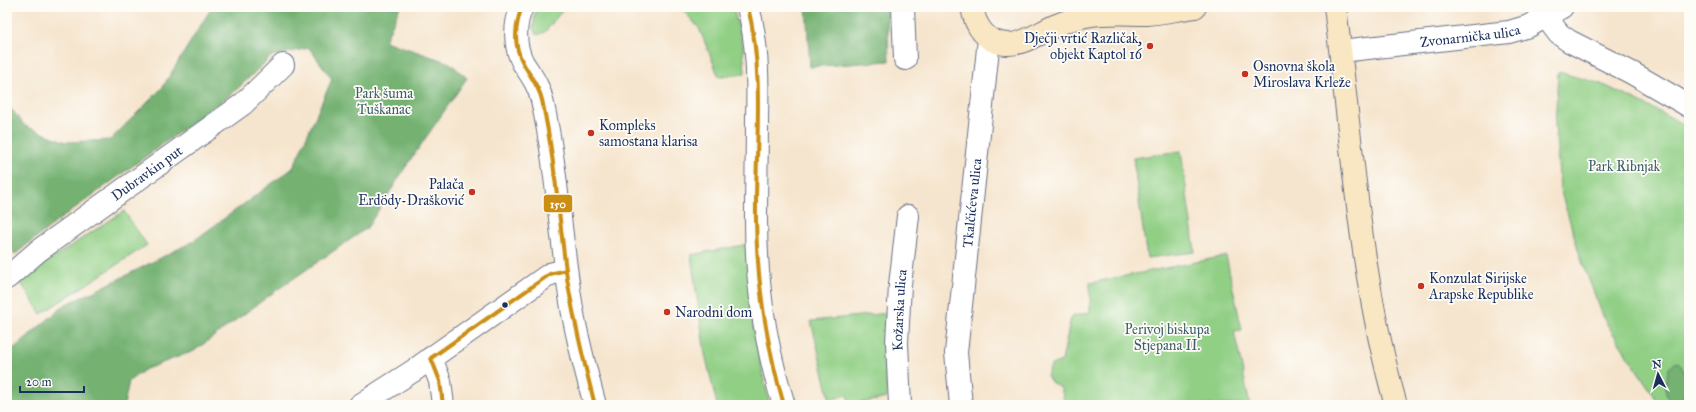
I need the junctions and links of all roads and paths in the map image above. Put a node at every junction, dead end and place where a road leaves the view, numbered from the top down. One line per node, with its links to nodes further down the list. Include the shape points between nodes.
1 (522, 7): 14 (street, via 516,39 522,61 538,85 542,98)
2 (748, 7): 20 (street, via 757,67 756,220 759,278 766,333)
3 (903, 7): 10 (street)
4 (972, 7): 8 (street, via 982,33)
5 (1195, 7): 8 (street, via 1147,14 1098,14 1068,20 1020,42 1009,44)
6 (1335, 7): 9 (street)
7 (1554, 12): 9 (street, Zvonarnička ulica, via 1529,26 1509,32); 12 (street, Zvonarnička ulica, via 1559,34 1569,41)
8 (990, 39): 22 (street, Tkalčićeva ulica, via 956,353)
9 (1341, 51): 23 (street, via 1368,282)
10 (905, 59)
11 (283, 65): 15 (street, Dubravkin put, via 243,104 38,251)
12 (1689, 106)
13 (908, 216): 21 (street, Kožarska ulica, via 900,285 897,343)
14 (566, 270): 16 (street, via 550,274); 19 (street, via 571,304)
15 (7, 278)
16 (430, 358): 17 (street); 18 (street, via 440,381)
17 (360, 405)
18 (443, 405)
19 (595, 405)
20 (784, 405)
21 (900, 405)
22 (961, 405)
23 (1396, 405)

